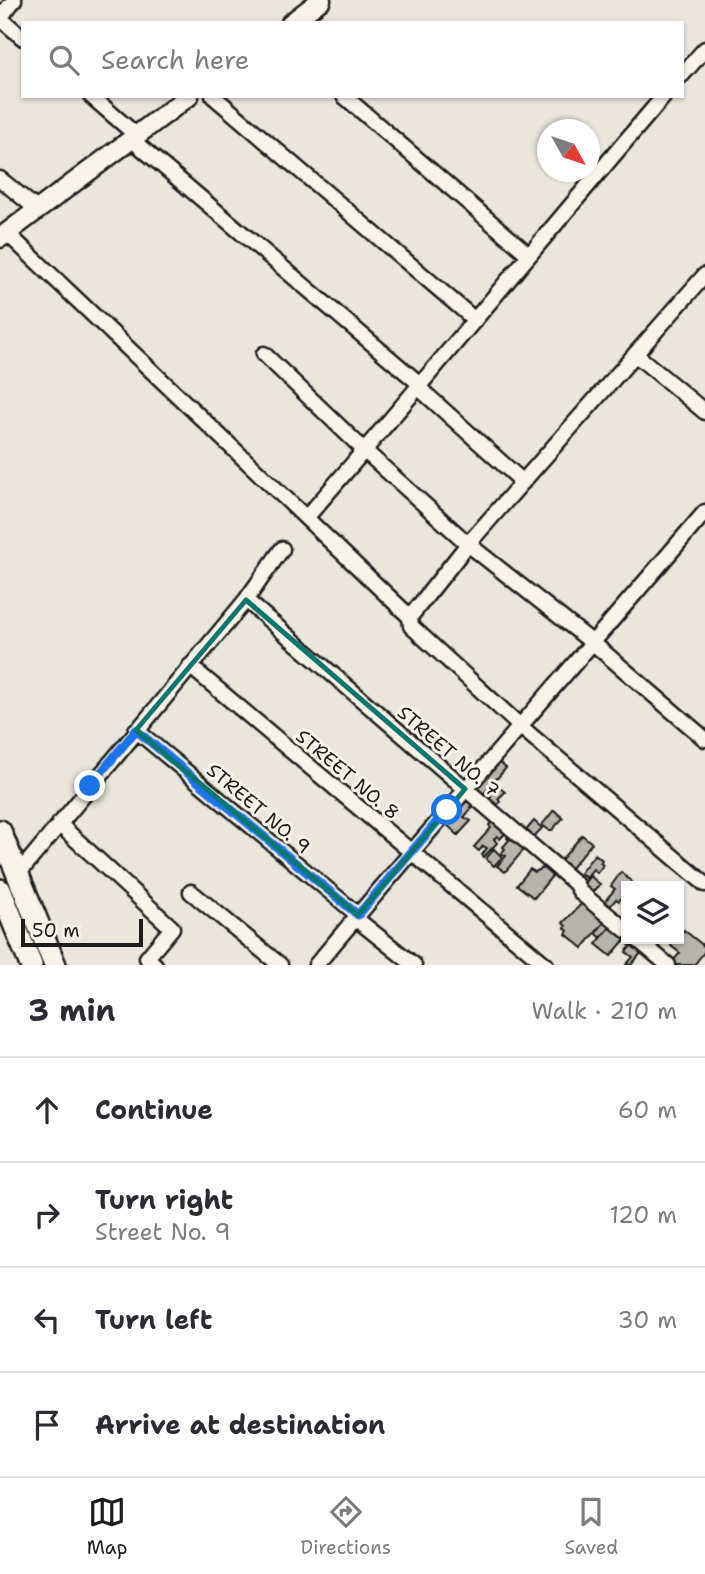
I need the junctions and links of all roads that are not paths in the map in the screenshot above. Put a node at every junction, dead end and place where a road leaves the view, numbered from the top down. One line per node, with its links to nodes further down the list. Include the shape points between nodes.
1 (14, 0): 3 (street)
2 (321, 0): 4 (street)
3 (0, 18): 5 (street)
4 (294, 21)
5 (21, 36)
6 (705, 49): 7 (street)
7 (684, 73)
8 (93, 98): 13 (street)
9 (186, 98): 13 (street)
10 (215, 98): 19 (street)
11 (346, 98): 17 (street)
12 (662, 98): 17 (street)
13 (134, 137): 15 (street); 22 (street)
14 (0, 179): 15 (street)
15 (38, 210): 16 (street)
16 (3, 236): 27 (street)
17 (529, 255): 19 (street)
18 (705, 275): 21 (street)
19 (475, 320): 22 (street)
20 (264, 354): 24 (street)
21 (635, 354): 23 (street); 25 (street)
22 (420, 387): 24 (street); 25 (street)
23 (705, 412)
24 (365, 451): 27 (street); 28 (street)
25 (523, 482): 28 (street)
26 (705, 512): 32 (street)
27 (306, 518): 31 (street)
28 (468, 544): 31 (street); 32 (street)
29 (282, 549): 30 (street)
30 (246, 600): 33 (street); 37 (street, STREET NO. 7)
31 (410, 617): 34 (street, via 411,626)
32 (593, 643): 34 (street); 36 (street)
33 (190, 666): 35 (street); 40 (street, STREET NO. 8)
34 (521, 727): 37 (street); 42 (street)
35 (136, 730): 38 (street); 45 (street, STREET NO. 9)
36 (705, 739)
37 (465, 789): 40 (street); 46 (street, STREET NO. 7)
38 (59, 824): 41 (street); 50 (street, via 172,928 147,958)
39 (0, 831): 41 (main road)
40 (412, 852): 45 (street); 54 (street, STREET NO. 8)
41 (19, 873): 49 (main road)
42 (705, 884)
43 (0, 890): 48 (main road)
44 (191, 892): 51 (street)
45 (357, 916): 52 (street); 53 (street, STREET NO. 9)
46 (621, 926)
47 (643, 944): 55 (street)
48 (31, 965)
49 (55, 965)
50 (155, 965)
51 (280, 965)
52 (316, 965)
53 (414, 965)
54 (546, 965)
55 (668, 965)

